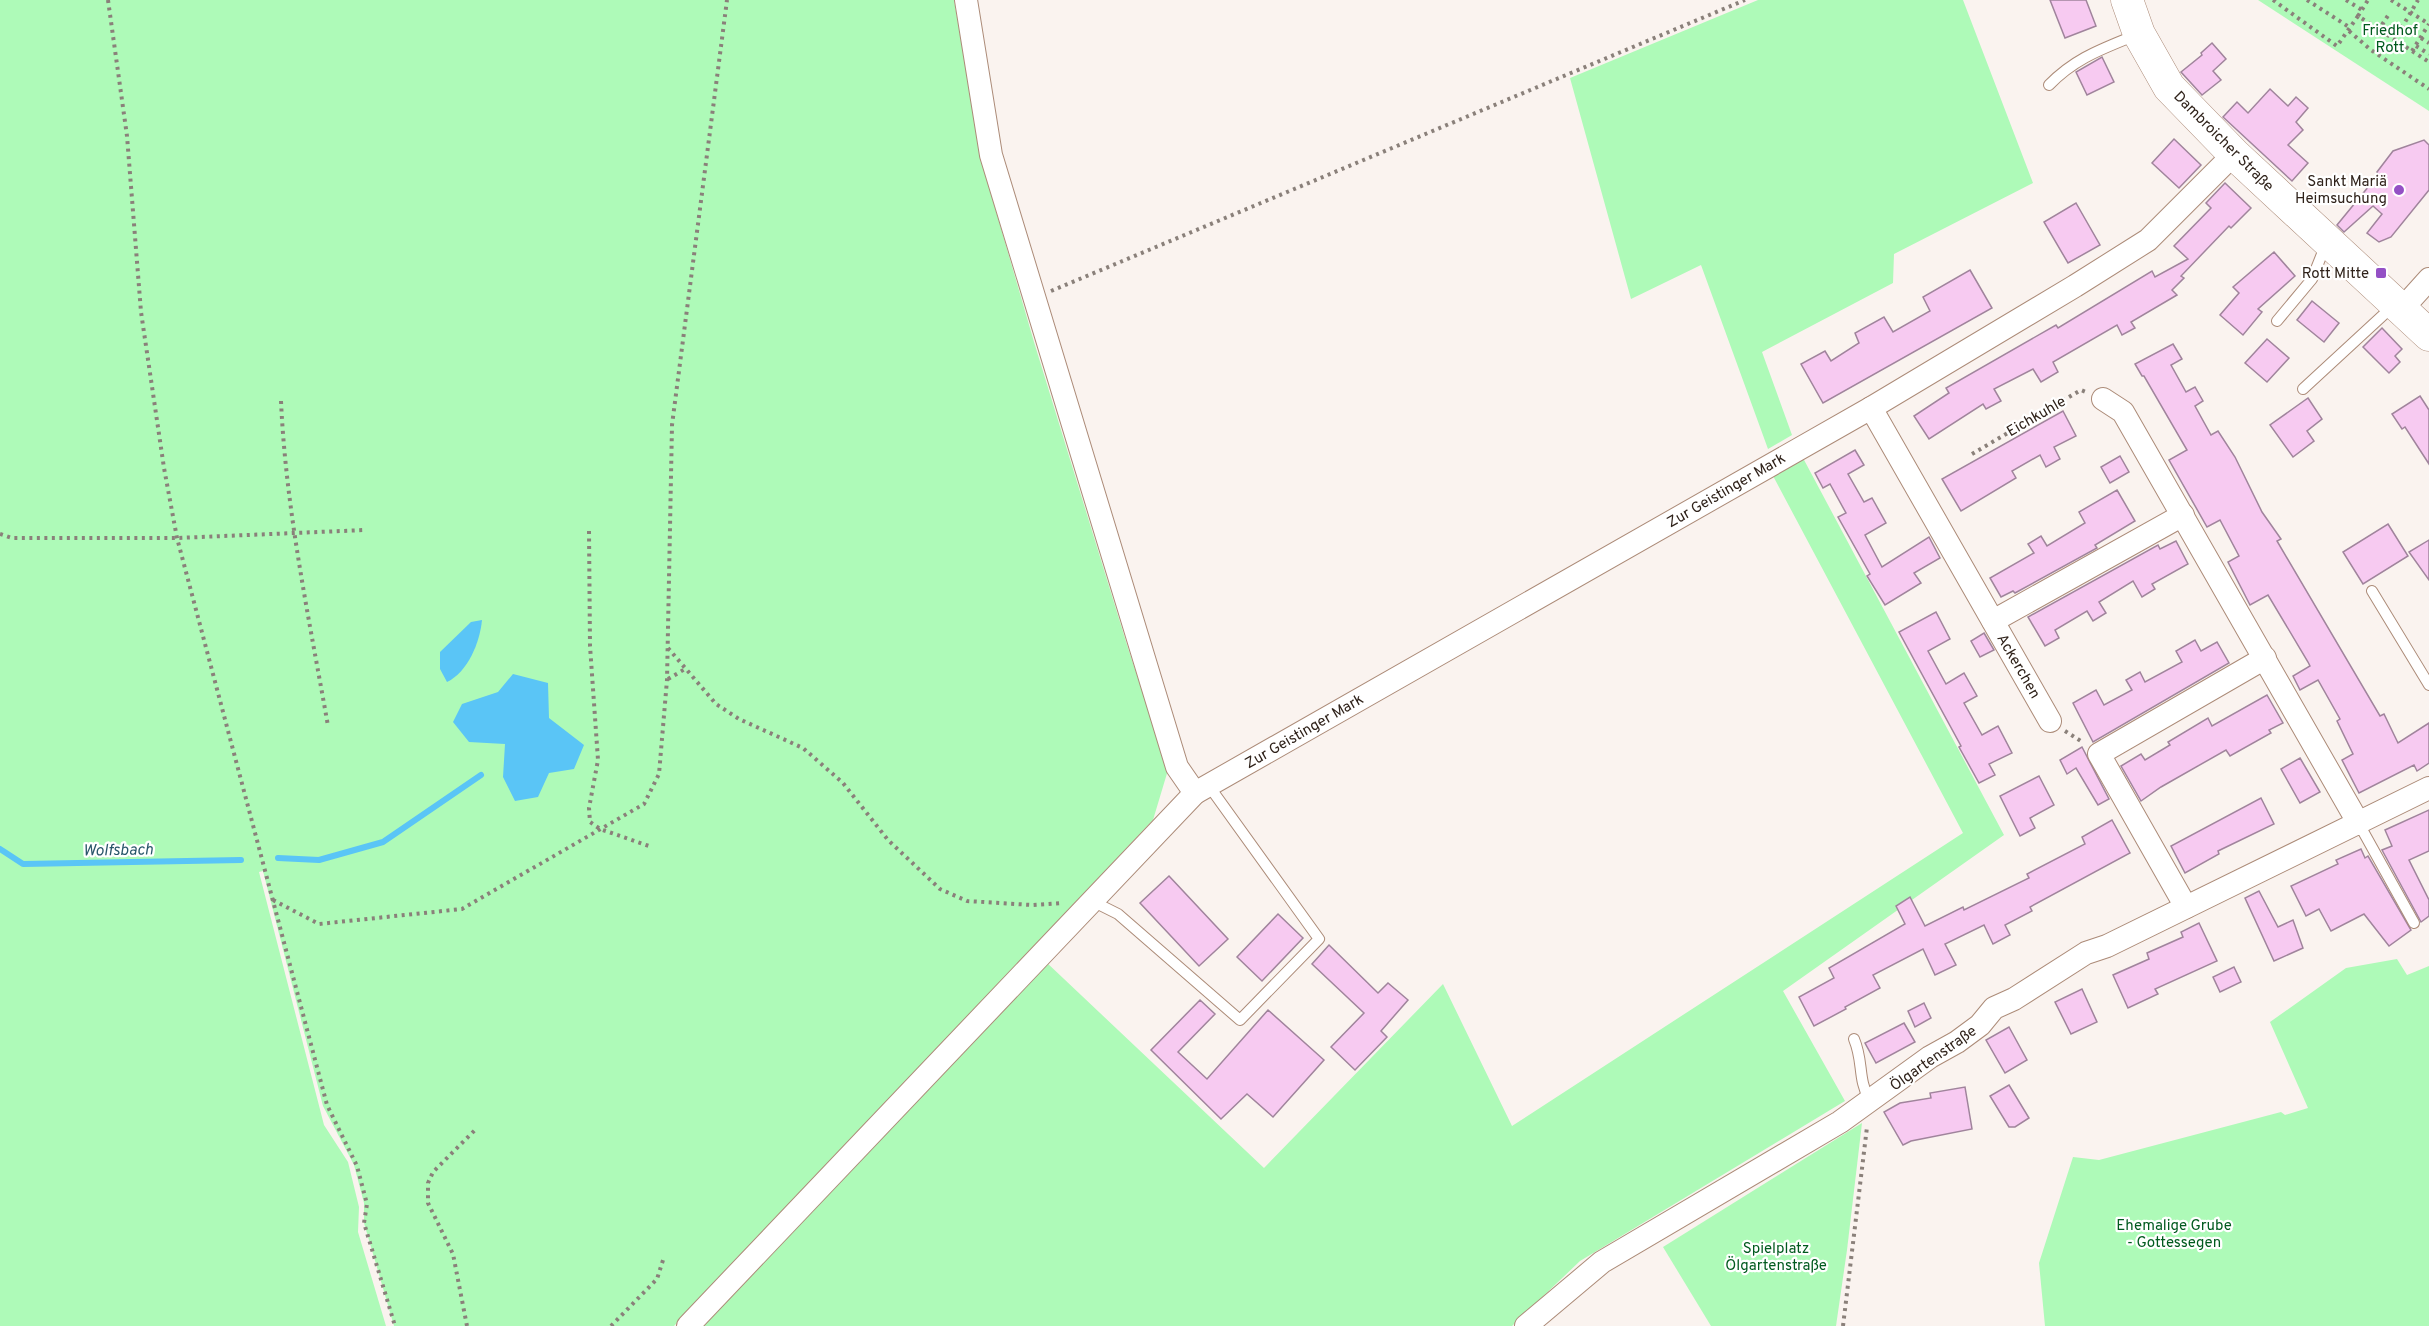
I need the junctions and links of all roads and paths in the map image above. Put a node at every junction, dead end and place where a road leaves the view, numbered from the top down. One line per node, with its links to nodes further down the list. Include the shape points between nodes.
1 (108, 0): 46 (path, via 127,136 141,312)
2 (727, 0): 49 (path, via 672,425)
3 (966, 0): 32 (street, via 991,155)
4 (1745, 0): 32 (path)
5 (2127, 0): 19 (street, Dambroicher Straße)
6 (2273, 0): 17 (path, via 2337,46)
7 (2307, 0): 17 (path)
8 (2346, 0): 12 (path)
9 (2368, 0): 12 (path)
10 (2391, 0): 13 (path)
11 (2418, 0): 13 (path)
12 (2362, 10): 15 (path)
13 (2411, 12): 16 (path); 21 (path)
14 (2389, 14): 18 (path)
15 (2358, 16): 17 (path); 18 (path)
16 (2429, 24): 20 (path)
17 (2349, 29): 28 (path, via 2371,50)
18 (2378, 31): 21 (path)
19 (2139, 34): 27 (lane, via 2081,58); 29 (street, Dambroicher Straße, via 2169,87)
20 (2421, 38): 22 (path); 23 (path)
21 (2394, 41): 24 (path)
22 (2429, 43)
23 (2416, 46): 24 (path); 25 (path)
24 (2412, 51): 26 (path)
25 (2429, 54)
26 (2429, 62)
27 (2049, 85)
28 (2429, 89)
29 (2234, 154): 30 (street, Dambroicher Straße); 39 (street, Zur Geistinger Mark, via 2148,240)
30 (2327, 241): 33 (street, Dambroicher Straße); 34 (lane, via 2312,279)
31 (2429, 279): 33 (street)
32 (1034, 297): 58 (street, via 1177,767)
33 (2398, 306): 35 (street, Dambroicher Straße); 36 (lane)
34 (2277, 321)
35 (2429, 335)
36 (2303, 389)
37 (2103, 399): 40 (path, Eichkuhle, via 2081,390); 41 (street, via 2123,412)
38 (281, 401): 45 (path, via 283,455)
39 (1871, 408): 48 (street, Ackerchen); 58 (street, Zur Geistinger Mark)
40 (1972, 454)
41 (2182, 515): 48 (street); 50 (street)
42 (365, 530): 45 (path)
43 (589, 531): 60 (path, via 590,646 598,760 589,808 590,822)
44 (0, 534): 46 (path, via 12,538)
45 (294, 534): 46 (path); 55 (path)
46 (177, 538): 62 (path)
47 (2372, 591): 53 (lane)
48 (1993, 621): 54 (street, Ackerchen)
49 (668, 648): 51 (path); 52 (path)
50 (2265, 658): 56 (street); 59 (street)
51 (685, 669): 52 (path); 63 (path, via 716,704 739,719 803,748 843,783 888,840 940,889 978,902 1032,905)
52 (667, 680): 60 (path, via 659,774 644,804)
53 (2429, 685)
54 (2050, 721): 56 (path)
55 (328, 726)
56 (2099, 754): 64 (street)
57 (2429, 788): 59 (street, Ölgartenstraße)
58 (1202, 789): 63 (street, Zur Geistinger Mark); 63 (lane, via 1319,939 1240,1020 1118,914)
59 (2359, 824): 64 (street, Ölgartenstraße); 65 (lane)
60 (600, 829): 61 (path); 62 (path, via 462,909 319,924)
61 (649, 846)
62 (272, 900): 70 (path, via 327,1105 357,1166 367,1204 364,1223)
63 (1092, 901): 73 (street, Zur Geistinger Mark)
64 (2186, 907): 67 (street, Ölgartenstraße, via 2086,953 1994,1008 1972,1031)
65 (2414, 923)
66 (1854, 1039): 67 (lane, via 1860,1053 1862,1086)
67 (1870, 1102): 74 (street, Ölgartenstraße, via 1602,1262); 75 (path)
68 (476, 1130): 71 (path, via 433,1172 428,1183 428,1203 453,1254)
69 (664, 1257): 72 (path, via 657,1280)
70 (395, 1326)
71 (466, 1326)
72 (611, 1326)
73 (688, 1326)
74 (1526, 1326)
75 (1843, 1326)

